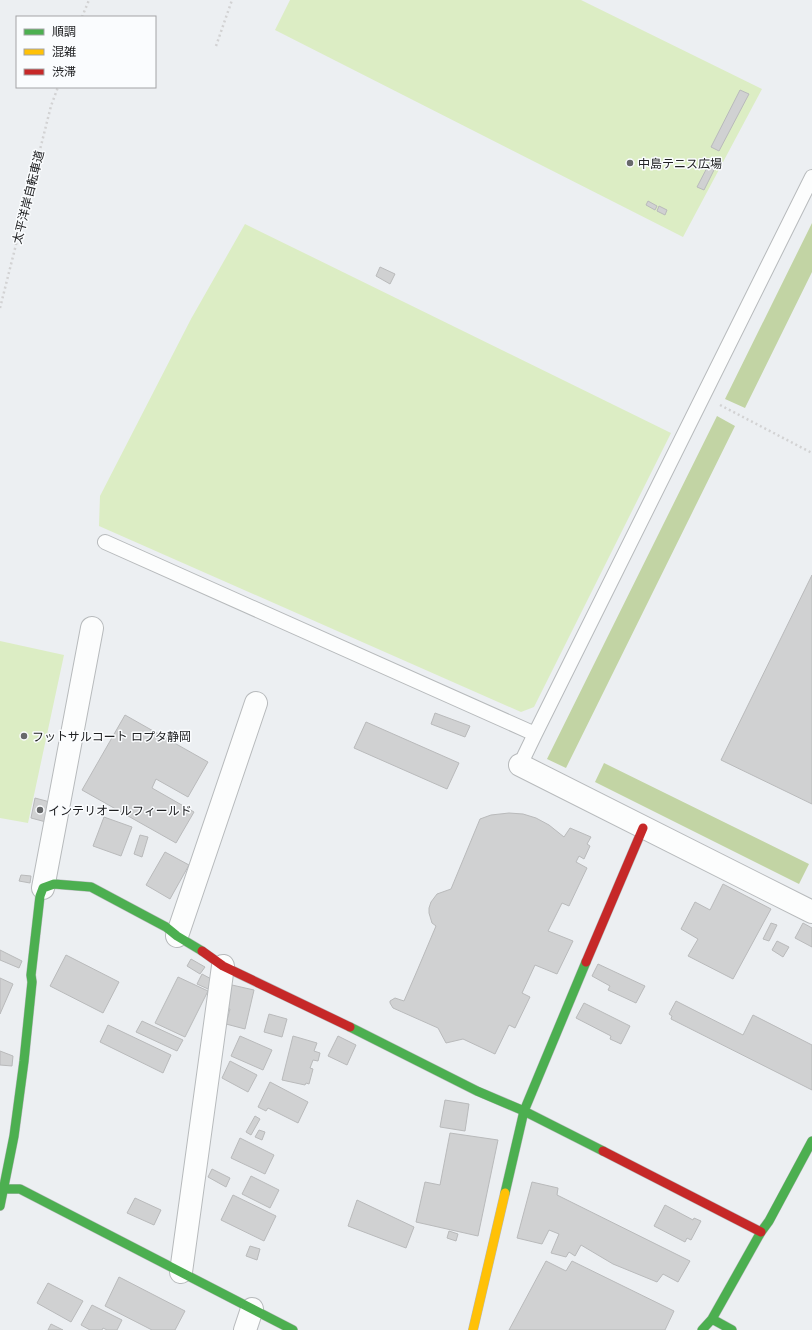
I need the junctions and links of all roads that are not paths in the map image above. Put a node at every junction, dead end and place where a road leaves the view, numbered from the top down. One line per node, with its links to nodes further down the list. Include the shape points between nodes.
1 (812, 177): 5 (lane)
2 (105, 542): 5 (lane)
3 (92, 628): 8 (street)
4 (256, 703): 10 (street)
5 (535, 734): 6 (lane)
6 (520, 765): 7 (street)
7 (643, 828): 9 (street); 12 (street)
8 (43, 888): 10 (street, via 54,884 91,887 166,927); 14 (street, via 40,896 15,1128)
9 (812, 912)
10 (177, 936): 11 (street)
11 (222, 966): 12 (street, via 477,1091); 17 (street)
12 (524, 1111): 16 (street); 22 (street)
13 (812, 1141): 16 (street)
14 (2, 1189): 15 (street); 17 (street, via 20,1189)
15 (0, 1206)
16 (761, 1232): 19 (street)
17 (181, 1272): 18 (street)
18 (252, 1309): 20 (street); 21 (street)
19 (712, 1320): 23 (street); 24 (street)
20 (245, 1330)
21 (293, 1330)
22 (473, 1330)
23 (702, 1330)
24 (732, 1330)

